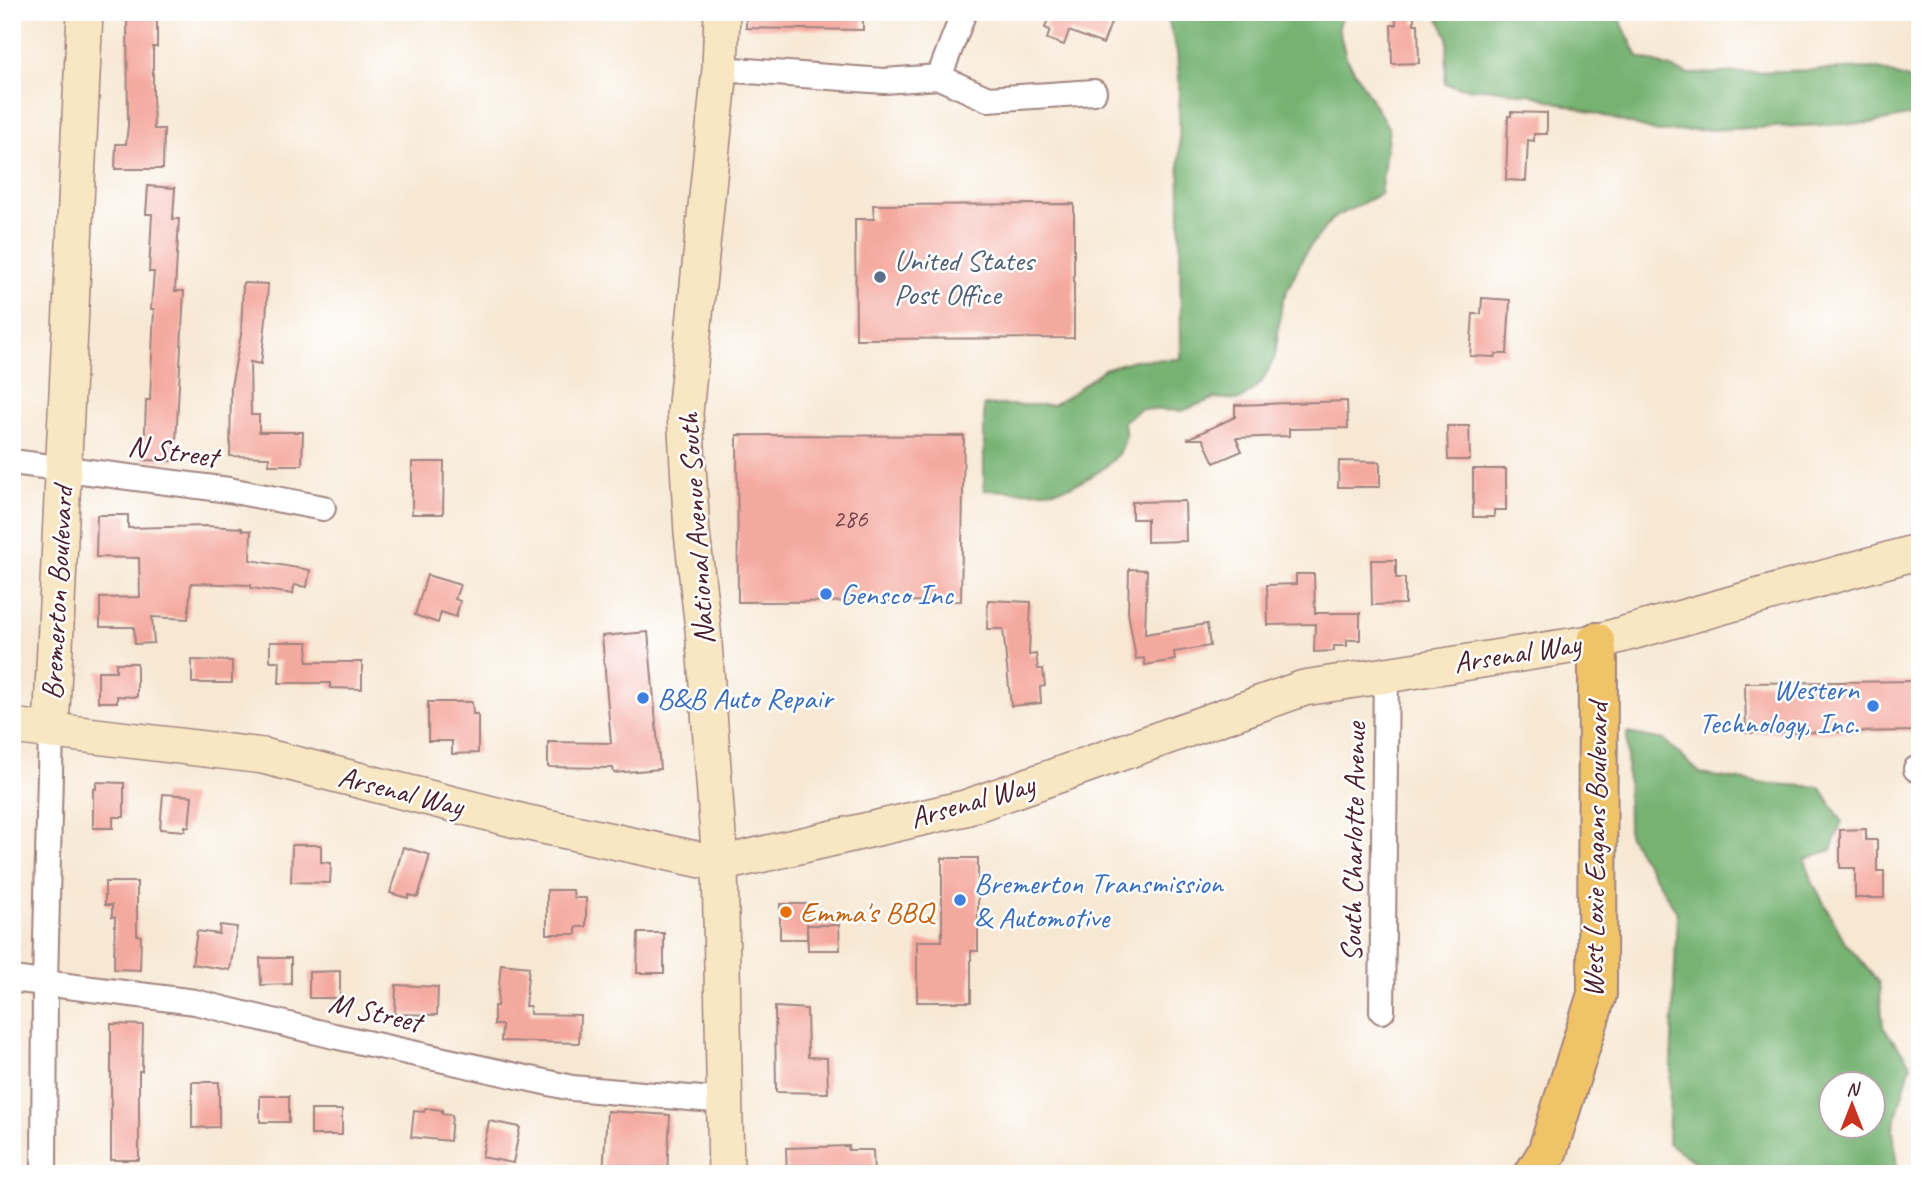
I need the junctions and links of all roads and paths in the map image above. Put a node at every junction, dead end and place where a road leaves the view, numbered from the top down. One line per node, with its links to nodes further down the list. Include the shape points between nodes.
1 (85, 12): 8 (main road, Bremerton Boulevard)
2 (722, 12): 4 (main road, National Avenue South)
3 (964, 12): 5 (street)
4 (720, 69): 5 (street, via 884,81); 15 (main road, National Avenue South, via 685,413)
5 (939, 77): 6 (street, via 988,99)
6 (1094, 92)
7 (12, 462): 8 (street, N Street)
8 (63, 469): 9 (street, N Street, via 229,490); 14 (main road, Bremerton Boulevard)
9 (323, 508)
10 (1920, 551): 11 (main road, Arsenal Way)
11 (1596, 642): 12 (main road, Arsenal Way); 22 (main road, West Loxie Eagans Boulevard, via 1597,994 1547,1153)
12 (1386, 673): 15 (main road, Arsenal Way, via 1304,688 965,808); 18 (street, South Charlotte Avenue)
13 (12, 726): 14 (main road, Arsenal Way)
14 (51, 731): 15 (main road, Arsenal Way, via 263,756 524,822); 17 (street, Bremerton Boulevard)
15 (720, 864): 19 (main road, National Avenue South)
16 (12, 979): 17 (street, M Street)
17 (45, 983): 19 (street, M Street, via 195,1002 572,1088); 20 (street, Bremerton Boulevard)
18 (1382, 1011)
19 (725, 1101): 21 (main road, National Avenue South)
20 (44, 1174)
21 (726, 1174)
22 (1534, 1174)

